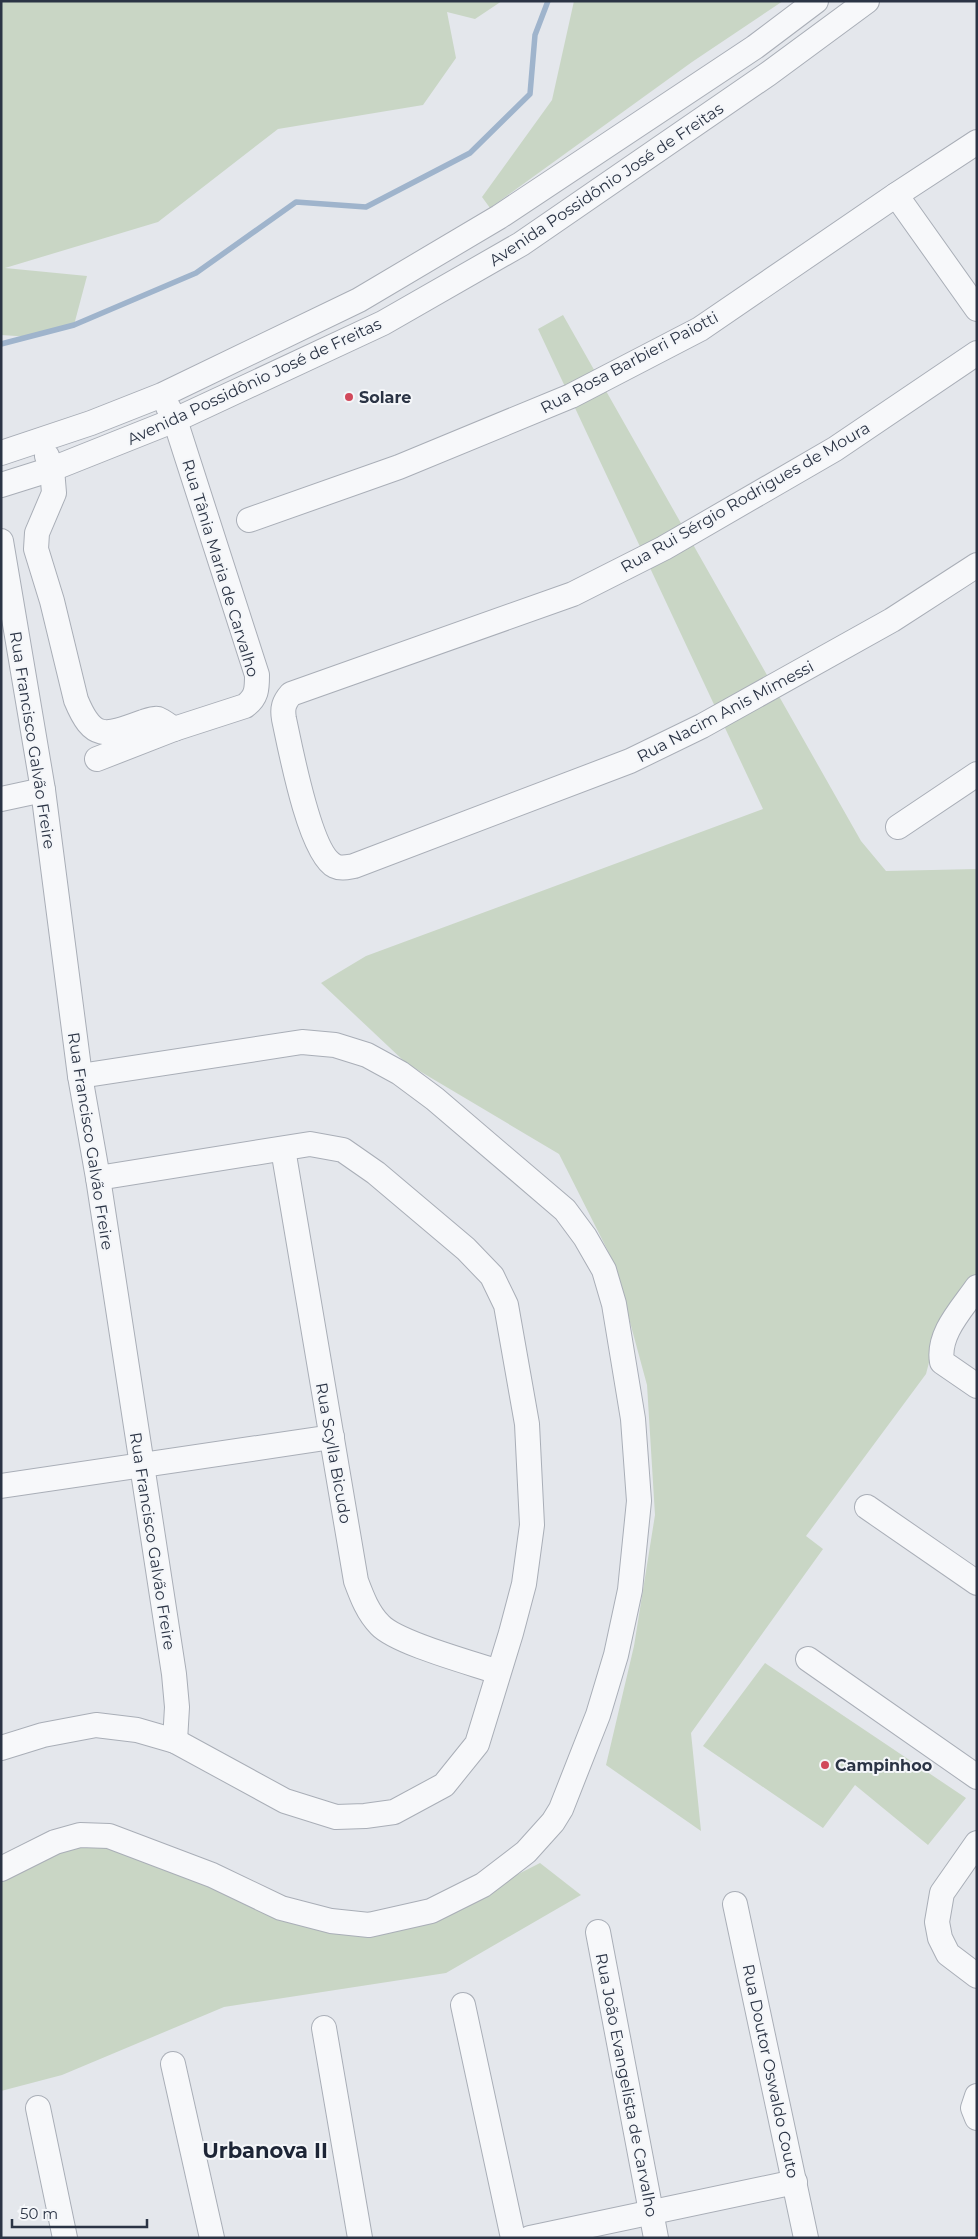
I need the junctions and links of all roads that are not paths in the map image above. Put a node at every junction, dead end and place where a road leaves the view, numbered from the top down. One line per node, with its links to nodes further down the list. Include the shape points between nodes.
1 (816, 1): 7 (street, Avenida Possidônio José de Freitas, via 756,47 499,217 359,300)
2 (867, 1): 8 (street, Avenida Possidônio José de Freitas, via 768,74 521,244 383,323)
3 (977, 142): 4 (street, Rua Rosa Barbieri Paiotti)
4 (896, 195): 5 (street); 13 (street, Rua Rosa Barbieri Paiotti, via 700,329 571,396 399,468)
5 (977, 309)
6 (977, 353): 22 (street, Rua Rui Sérgio Rodrigues de Moura, via 835,449 664,548 573,594 291,694 282,710 304,804)
7 (162, 395): 8 (street, Rua Tânia Maria de Carvalho); 9 (street, Avenida Possidônio José de Freitas)
8 (175, 420): 11 (street, Avenida Possidônio José de Freitas); 16 (street, Rua Tânia Maria de Carvalho, via 257,675 257,692 245,706)
9 (41, 440): 10 (street, Avenida Possidônio José de Freitas); 11 (street)
10 (1, 453)
11 (52, 469): 12 (street, Avenida Possidônio José de Freitas); 16 (street, via 54,493 37,533 36,549 82,715 94,730 104,733 157,719)
12 (1, 485)
13 (249, 520)
14 (1, 540): 19 (street, Rua Francisco Galvão Freire)
15 (977, 565): 22 (street, Rua Nacim Anis Mimessi, via 892,620 702,726 630,761 354,866 336,866)
16 (174, 729): 17 (street, Rua Tânia Maria de Carvalho)
17 (97, 759)
18 (977, 774): 21 (street)
19 (43, 790): 20 (street); 23 (street, Rua Francisco Galvão Freire)
20 (1, 799)
21 (898, 827)
22 (322, 851)
23 (80, 1076): 25 (street, Rua Francisco Galvão Freire); 39 (street, via 302,1042 343,1047 368,1055 400,1072 565,1210 604,1270 614,1304 633,1419 640,1501 630,1590 616,1654 598,1715 561,1809 526,1852 483,1885 431,1911 369,1925 331,1921 281,1908 212,1875 109,1836 80,1834)
24 (283, 1149): 25 (street); 28 (street, Rua Scylla Bicudo); 34 (street, via 310,1144 343,1150 376,1173 466,1249 492,1276 506,1305 527,1424 532,1525 524,1584)
25 (98, 1178): 29 (street, Rua Francisco Galvão Freire)
26 (977, 1287): 27 (street, via 947,1331 940,1351 942,1362)
27 (977, 1386)
28 (332, 1436): 29 (street); 34 (street, Rua Scylla Bicudo, via 356,1581 366,1606 380,1626 396,1636)
29 (141, 1464): 30 (street); 35 (street, Rua Francisco Galvão Freire, via 174,1674 177,1707)
30 (1, 1486)
31 (867, 1507): 32 (street)
32 (977, 1583)
33 (808, 1659): 37 (street)
34 (498, 1672): 35 (street, via 477,1744 444,1785 394,1812 336,1817 285,1801)
35 (175, 1742): 36 (street, via 137,1730 96,1725)
36 (2, 1743)
37 (977, 1777)
38 (977, 1843): 42 (street, via 942,1893 937,1922 948,1954)
39 (1, 1869)
40 (736, 1904): 49 (street, Rua Doutor Oswaldo Couto)
41 (598, 1932): 50 (street, Rua João Evangelista de Carvalho)
42 (977, 1976)
43 (463, 2005): 54 (street)
44 (324, 2028): 53 (street)
45 (174, 2064): 52 (street)
46 (977, 2096): 48 (street, via 973,2108)
47 (38, 2108): 51 (street)
48 (977, 2118)
49 (796, 2182): 50 (street); 57 (street, Rua Doutor Oswaldo Couto)
50 (652, 2213): 55 (street); 56 (street, Rua João Evangelista de Carvalho)
51 (65, 2238)
52 (212, 2238)
53 (360, 2238)
54 (513, 2238)
55 (530, 2238)
56 (656, 2238)
57 (806, 2238)

